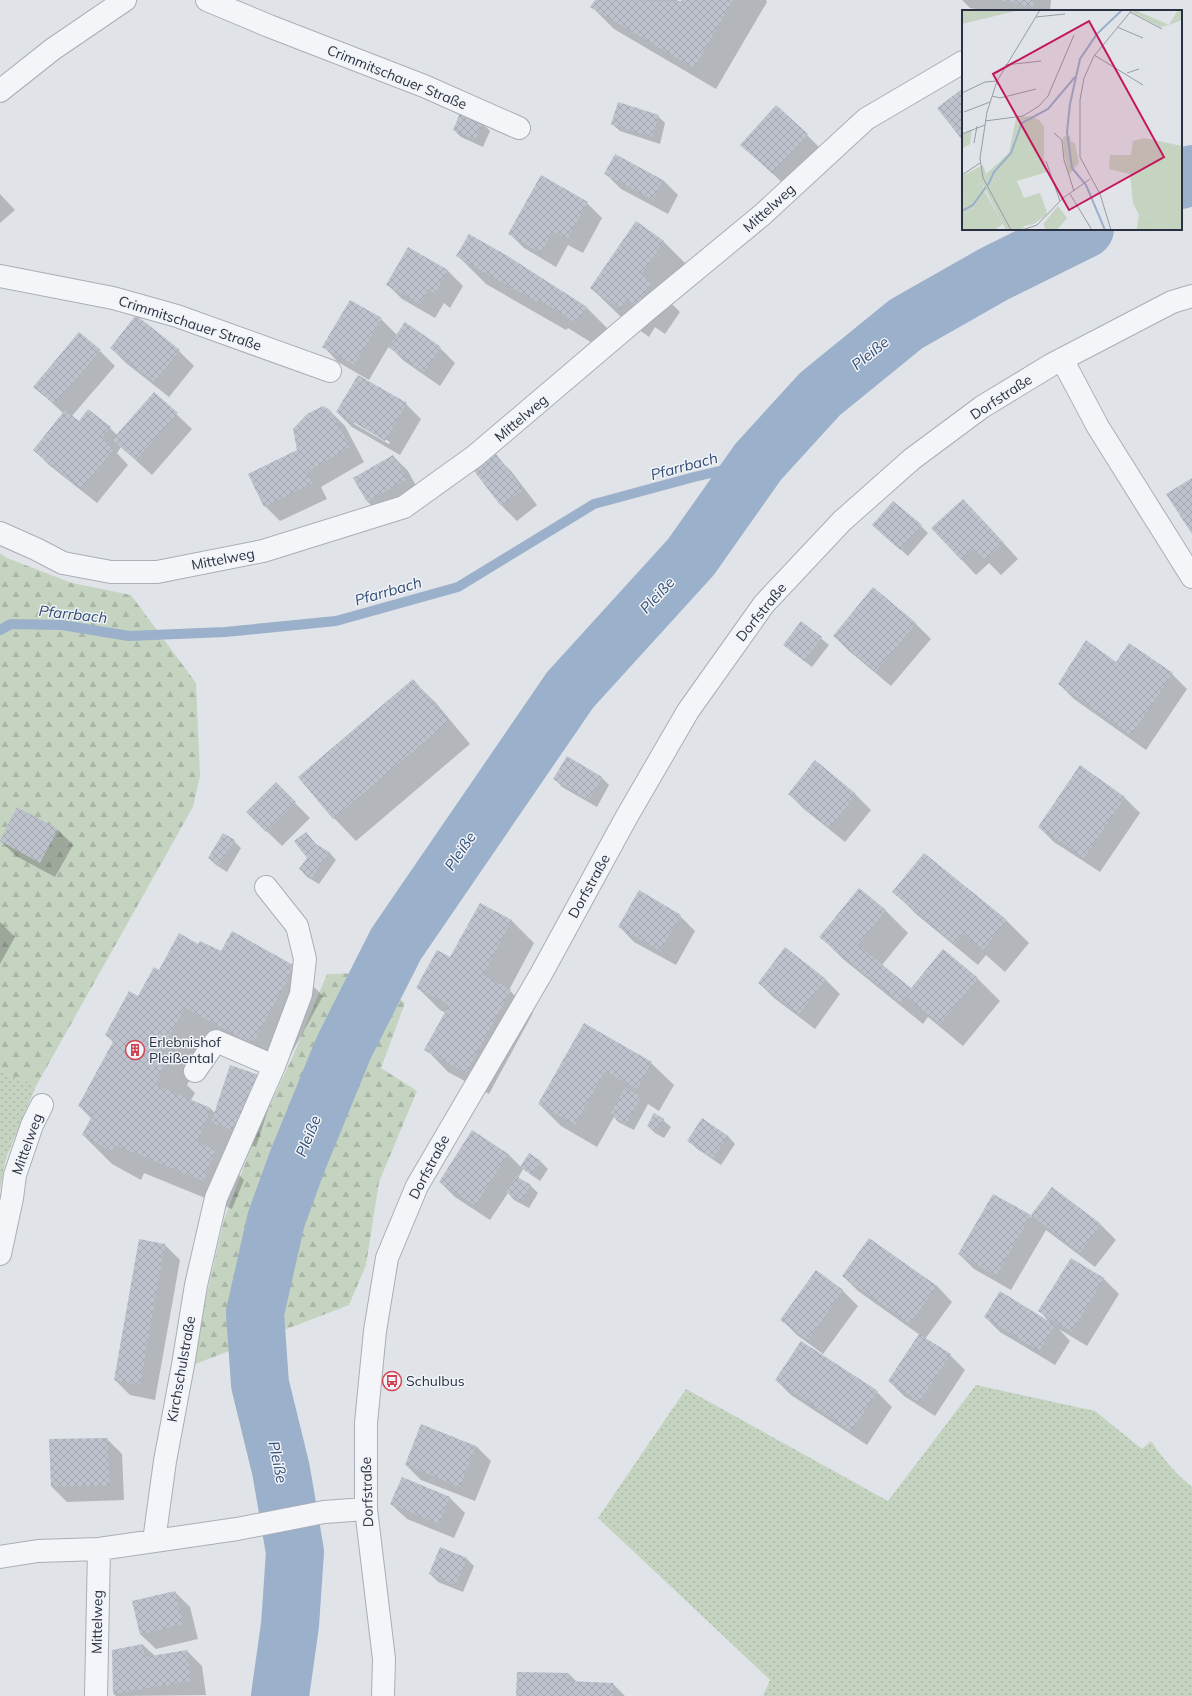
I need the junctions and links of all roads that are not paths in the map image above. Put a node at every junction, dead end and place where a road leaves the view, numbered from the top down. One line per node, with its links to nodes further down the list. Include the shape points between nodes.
1 (125, 0): 4 (street, via 53,49)
2 (207, 0): 5 (street, Crimmitschauer Straße, via 424,86)
3 (962, 63): 10 (street, Mittelweg, via 866,119 762,216 475,456 404,507 263,551 157,572 111,572 63,563)
4 (0, 91)
5 (519, 128)
6 (0, 276): 9 (street, Crimmitschauer Straße, via 113,298 177,316)
7 (1192, 296): 8 (street, Dorfstraße, via 1172,302)
8 (1062, 359): 11 (street, via 1098,427); 17 (street, Dorfstraße, via 982,407 912,459 842,521 764,604 688,710 540,974 417,1186 387,1258 366,1423)
9 (330, 371)
10 (0, 533)
11 (1192, 577)
12 (266, 888): 13 (street, Kirchschulstraße, via 297,926 305,959 301,994)
13 (274, 1066): 14 (street, via 216,1041); 18 (street, Kirchschulstraße, via 216,1198 196,1285 165,1461)
14 (195, 1071)
15 (42, 1105): 16 (street, Mittelweg, via 32,1125 15,1175)
16 (0, 1254)
17 (366, 1509): 18 (street, via 324,1512 237,1529); 22 (street, Dorfstraße, via 384,1659)
18 (154, 1541): 19 (street)
19 (99, 1549): 20 (street, via 38,1551); 21 (street, Mittelweg)
20 (0, 1557)
21 (96, 1696)
22 (383, 1696)

